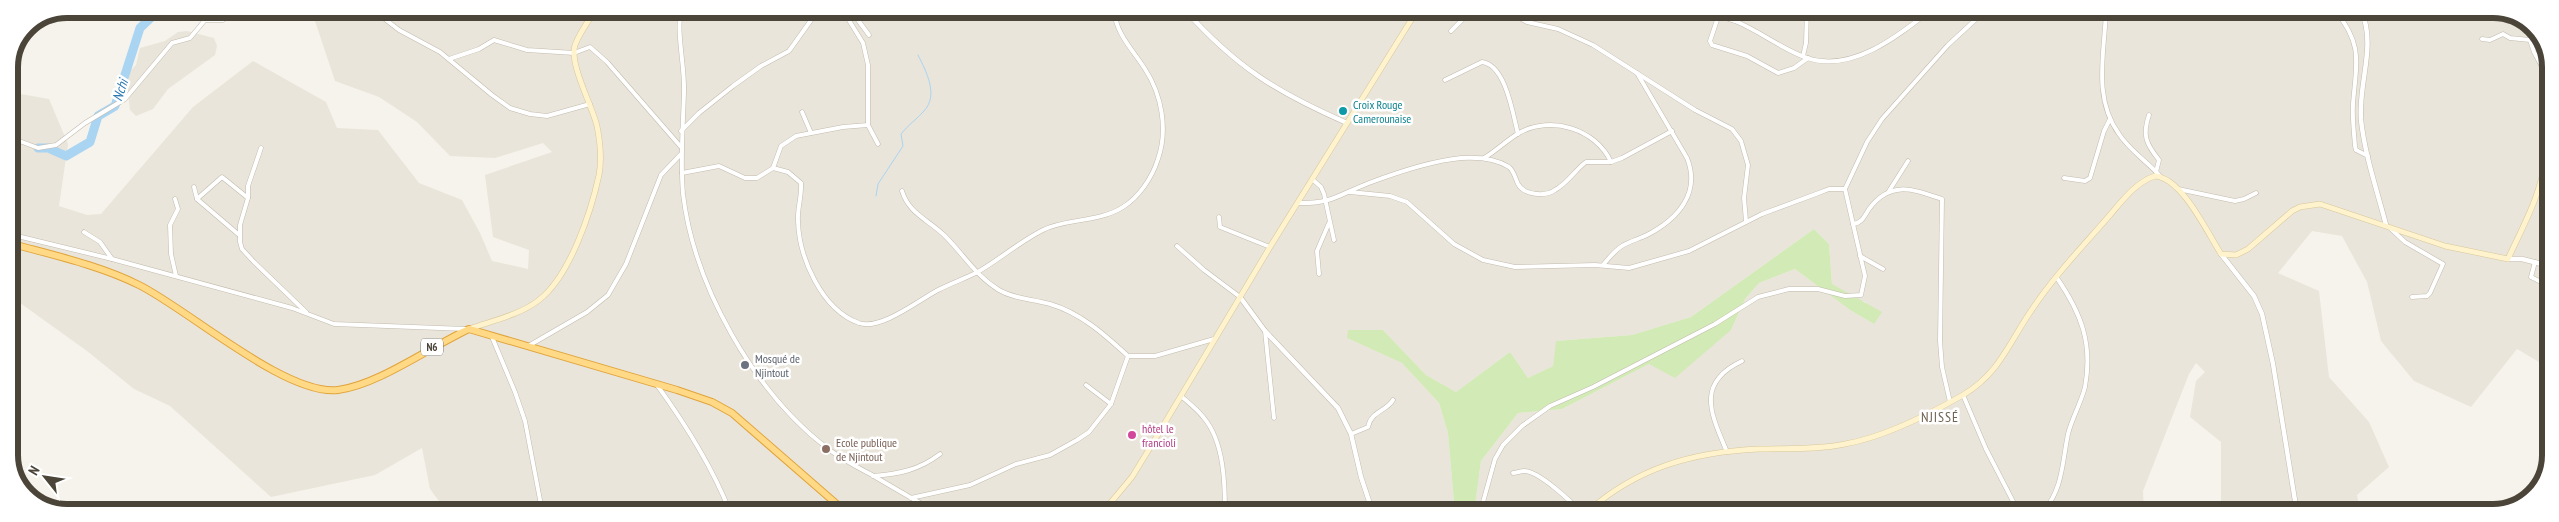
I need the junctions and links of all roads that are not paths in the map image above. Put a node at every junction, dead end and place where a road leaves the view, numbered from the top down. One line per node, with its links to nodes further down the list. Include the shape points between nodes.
1 (225, 18): 43 (street, via 205,20 190,38 172,43 125,99 56,145 38,148)
2 (386, 18): 29 (street, via 399,30)
3 (590, 18): 26 (main road, via 578,38)
4 (681, 18): 39 (street, via 684,75)
5 (813, 18): 39 (street, via 789,51 733,86)
6 (848, 18): 38 (street, via 860,36 865,52)
7 (856, 18): 22 (street)
8 (1116, 18): 90 (street, via 1119,29 1153,83 1162,109 1162,136 1150,177 1121,209 1044,229)
9 (1193, 18): 37 (street, via 1232,58 1265,82)
10 (1412, 18): 37 (main road)
11 (1464, 18): 21 (street)
12 (1519, 18): 31 (street, via 1565,32)
13 (1718, 18): 28 (street, via 1710,41 1712,45 1747,56 1778,73 1794,68)
14 (1722, 18): 27 (street)
15 (1807, 18): 27 (street)
16 (1919, 18): 28 (street, via 1873,50 1835,60)
17 (1977, 18): 59 (street, via 1948,45 1878,124)
18 (2105, 18): 36 (street, via 2100,77)
19 (2340, 18): 48 (street, via 2354,41 2358,66 2353,111 2355,146)
20 (2363, 18): 48 (street, via 2369,37 2361,100)
21 (1450, 31)
22 (869, 35)
23 (2482, 39): 25 (street, via 2490,40 2503,34)
24 (2533, 39): 25 (street)
25 (2530, 40): 30 (street)
26 (574, 53): 29 (street, via 520,49 494,40); 33 (main road); 45 (street, via 586,47 594,49)
27 (1802, 56): 28 (street)
28 (1808, 58)
29 (449, 59): 33 (street, via 492,96 521,112 547,116)
30 (2541, 59)
31 (1636, 70): 40 (street); 72 (street, via 1736,134 1743,144 1748,164 1744,198)
32 (1445, 80): 42 (street, via 1486,62 1500,74 1512,101)
33 (590, 104): 98 (main road, via 600,146 599,174 568,265 555,285 532,306)
34 (802, 112): 41 (street)
35 (2149, 115): 54 (street, via 2144,134 2159,160)
36 (2110, 119): 54 (street, via 2118,134); 56 (street, via 2090,178 2085,181)
37 (1347, 123): 57 (main road)
38 (868, 125): 41 (street); 44 (street)
39 (681, 131): 45 (street)
40 (1672, 131): 51 (street); 88 (street, via 1692,173 1686,202 1665,224 1624,245)
41 (811, 133): 52 (street, via 796,136 781,146)
42 (1518, 134): 49 (street); 51 (street, via 1544,127 1571,127 1606,150)
43 (18, 140)
44 (878, 144)
45 (681, 147): 47 (street)
46 (261, 148): 65 (street, via 248,186)
47 (682, 154): 53 (street); 102 (street, via 661,175 626,264 608,295 587,312)
48 (2368, 156): 74 (street)
49 (1484, 158): 51 (street, via 1508,167 1520,187 1539,194 1555,190 1586,162); 63 (street, via 1459,158 1421,166)
50 (1908, 161): 62 (street)
51 (1611, 162)
52 (773, 168): 53 (street, via 751,179 719,166); 90 (street, via 788,172 801,184 799,231 813,279 828,300 855,321 868,325 887,320 938,290)
53 (682, 173): 117 (street, via 687,212 706,282 748,361 766,386 816,439 846,462)
54 (2158, 174): 60 (main road); 93 (main road, via 2135,188)
55 (2541, 176): 85 (main road)
56 (2064, 178)
57 (1312, 179): 68 (street, via 1321,187); 69 (main road)
58 (194, 186): 67 (street)
59 (1845, 189): 72 (street, via 1829,189); 73 (street)
60 (2178, 189): 64 (street, via 2235,201); 82 (main road)
61 (902, 191): 90 (street, via 911,210 945,236)
62 (1889, 191): 73 (street, via 1879,197 1861,221); 110 (street, via 1909,190 1942,199 1940,340)
63 (1350, 192): 68 (street); 88 (street, via 1390,196 1407,202 1454,244 1483,260 1529,268)
64 (2256, 193)
65 (248, 198): 67 (street, via 222,177); 76 (street)
66 (175, 199): 92 (street, via 178,209 171,220 170,236)
67 (197, 199): 76 (street)
68 (1326, 202): 69 (street); 71 (street)
69 (1298, 203): 81 (main road)
70 (1220, 217): 81 (street, via 1220,227)
71 (1329, 222): 78 (street); 91 (street, via 1317,251)
72 (1746, 222): 88 (street, via 1688,250 1639,266)
73 (1853, 224): 83 (street)
74 (2386, 225): 82 (main road, via 2335,208 2310,205 2292,211 2243,252); 85 (main road, via 2445,246); 96 (street, via 2405,242 2443,264 2430,293)
75 (84, 232): 84 (street, via 100,242)
76 (238, 234): 97 (street, via 242,249)
77 (18, 235): 84 (street)
78 (1334, 240)
79 (18, 246): 98 (highway, N6, via 132,282 276,372 318,389 336,390 366,383)
80 (1177, 246): 95 (street, via 1210,276)
81 (1270, 246): 95 (main road)
82 (2221, 254): 131 (street, via 2254,296 2262,314)
83 (1860, 256): 89 (street); 126 (street, via 1865,276 1861,295 1845,296 1818,289 1799,289 1758,297 1715,324 1550,406 1503,445 1495,458)
84 (112, 258): 92 (street)
85 (2508, 260): 86 (street, via 2522,258)
86 (2535, 262): 87 (street); 94 (street, via 2531,277)
87 (2542, 264)
88 (1603, 265)
89 (1883, 268)
90 (976, 273): 103 (street, via 1009,295 1053,305 1086,322)
91 (1319, 274)
92 (176, 276): 97 (street)
93 (2057, 278): 107 (main road, via 2034,306 1992,373); 130 (street, via 2083,325 2085,381 2068,434 2059,484)
94 (2542, 283)
95 (1240, 297): 99 (street); 101 (main road)
96 (2412, 298)
97 (308, 313): 98 (street, via 342,325)
98 (468, 329): 100 (highway)
99 (1265, 331): 112 (street); 113 (street, via 1329,397)
100 (492, 335): 102 (highway); 119 (street, via 525,421)
101 (1214, 339): 103 (street, via 1155,356); 108 (main road)
102 (530, 346): 105 (highway)
103 (1128, 356): 111 (street)
104 (1742, 361): 114 (street, via 1725,370 1710,394 1710,406)
105 (656, 384): 120 (street, via 711,468); 121 (highway, via 712,402 732,413)
106 (1086, 385): 111 (street)
107 (1962, 395): 110 (main road); 129 (street)
108 (1181, 396): 123 (main road, via 1132,477); 124 (street, via 1204,418 1216,440)
109 (1393, 400): 113 (street, via 1390,406 1378,411 1368,427)
110 (1950, 402): 114 (main road, via 1858,442 1830,447)
111 (1111, 404): 118 (street, via 1089,432 1050,455 1016,464 960,488)
112 (1274, 418)
113 (1352, 434): 125 (street)
114 (1726, 452): 128 (main road, via 1663,465)
115 (940, 454): 117 (street, via 905,473)
116 (1512, 473): 127 (street, via 1532,473)
117 (873, 476): 118 (street)
118 (911, 498): 122 (street)
119 (542, 504)
120 (727, 504)
121 (838, 504)
122 (922, 504)
123 (1110, 504)
124 (1224, 504)
125 (1370, 504)
126 (1482, 504)
127 (1572, 504)
128 (1599, 504)
129 (2014, 504)
130 (2047, 504)
131 (2296, 504)

